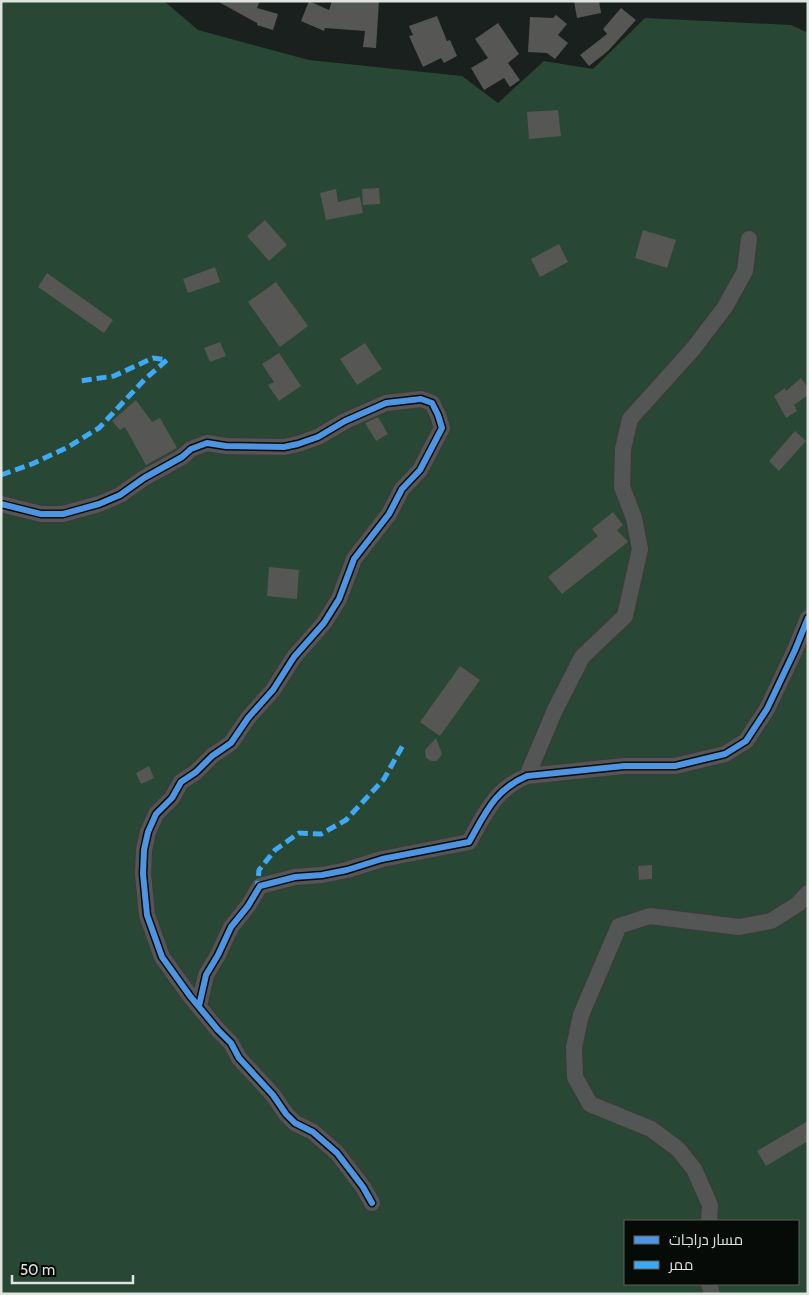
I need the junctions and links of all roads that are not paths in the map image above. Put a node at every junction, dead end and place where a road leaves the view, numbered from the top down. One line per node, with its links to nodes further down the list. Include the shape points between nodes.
1 (748, 239): 4 (street, via 745,271 726,307 630,419 623,449 622,487 634,518 640,549 625,616 582,657)
2 (1, 504): 6 (street, via 41,514 63,514 120,495 182,458 191,449 207,443 284,447 298,444 386,403 421,400 432,403 438,415 442,428 420,470 402,489 389,514 354,560 339,599 324,623 294,657 231,744 181,782 172,798 156,814 148,832 143,874 146,915 162,957)
3 (808, 618): 4 (street, via 767,709 746,741 725,754 675,766 624,766)
4 (527, 776): 6 (street, via 494,798 469,842 260,886 231,927 206,976)
5 (808, 893): 8 (street, via 798,904 771,921 739,927 650,916 619,926 581,1015 574,1047 575,1077 590,1104 652,1129 678,1149 694,1169 710,1205)
6 (199, 1006): 7 (street, via 286,1114 326,1143 345,1162)
7 (372, 1203)
8 (709, 1220)

